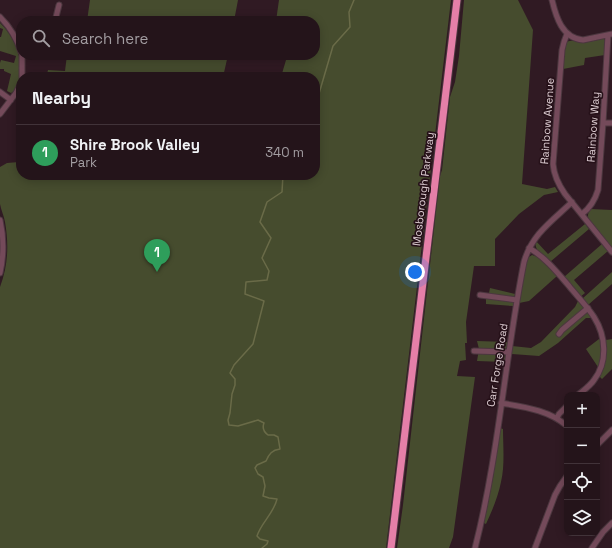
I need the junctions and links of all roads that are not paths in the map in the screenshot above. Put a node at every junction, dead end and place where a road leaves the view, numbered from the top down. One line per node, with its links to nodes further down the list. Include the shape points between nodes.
1 (456, 0): 38 (highway, Mosborough Parkway)
2 (552, 0): 6 (street, via 558,22)
3 (59, 5): 4 (street)
4 (57, 16)
5 (0, 17): 8 (street)
6 (567, 34): 7 (street, via 582,40); 17 (street, Rainbow Avenue, via 562,50 553,164 556,180)
7 (610, 34): 15 (street, Rainbow Way)
8 (16, 37)
9 (21, 60): 10 (street)
10 (22, 72)
11 (0, 92): 13 (street)
12 (16, 93): 13 (street)
13 (11, 100): 14 (street)
14 (0, 114)
15 (604, 123): 16 (street); 18 (street, Rainbow Way, via 598,190 592,205)
16 (612, 123)
17 (572, 202): 18 (street, Rainbow Avenue); 20 (street, Carr Forge Road, via 539,233)
18 (582, 214): 21 (street, Rainbow Avenue)
19 (0, 220): 22 (street, via 4,249)
20 (529, 248): 24 (street, Carr Forge Road); 25 (street, via 542,257)
21 (612, 252)
22 (0, 273)
23 (480, 295): 24 (street)
24 (517, 300): 28 (street, Carr Forge Road)
25 (588, 308): 26 (street); 29 (street, via 601,329 604,351 598,374)
26 (558, 334)
27 (474, 350): 28 (street)
28 (509, 352): 30 (street, Carr Forge Road)
29 (582, 392)
30 (501, 403): 32 (street, via 536,410); 39 (street, Carr Forge Road, via 491,477)
31 (564, 409): 32 (street)
32 (557, 418): 33 (street)
33 (564, 424)
34 (612, 430): 35 (street)
35 (600, 442)
36 (564, 480): 40 (street, via 555,495)
37 (612, 523): 41 (street, via 602,532)
38 (391, 548)
39 (475, 548)
40 (535, 548)
41 (592, 548)

